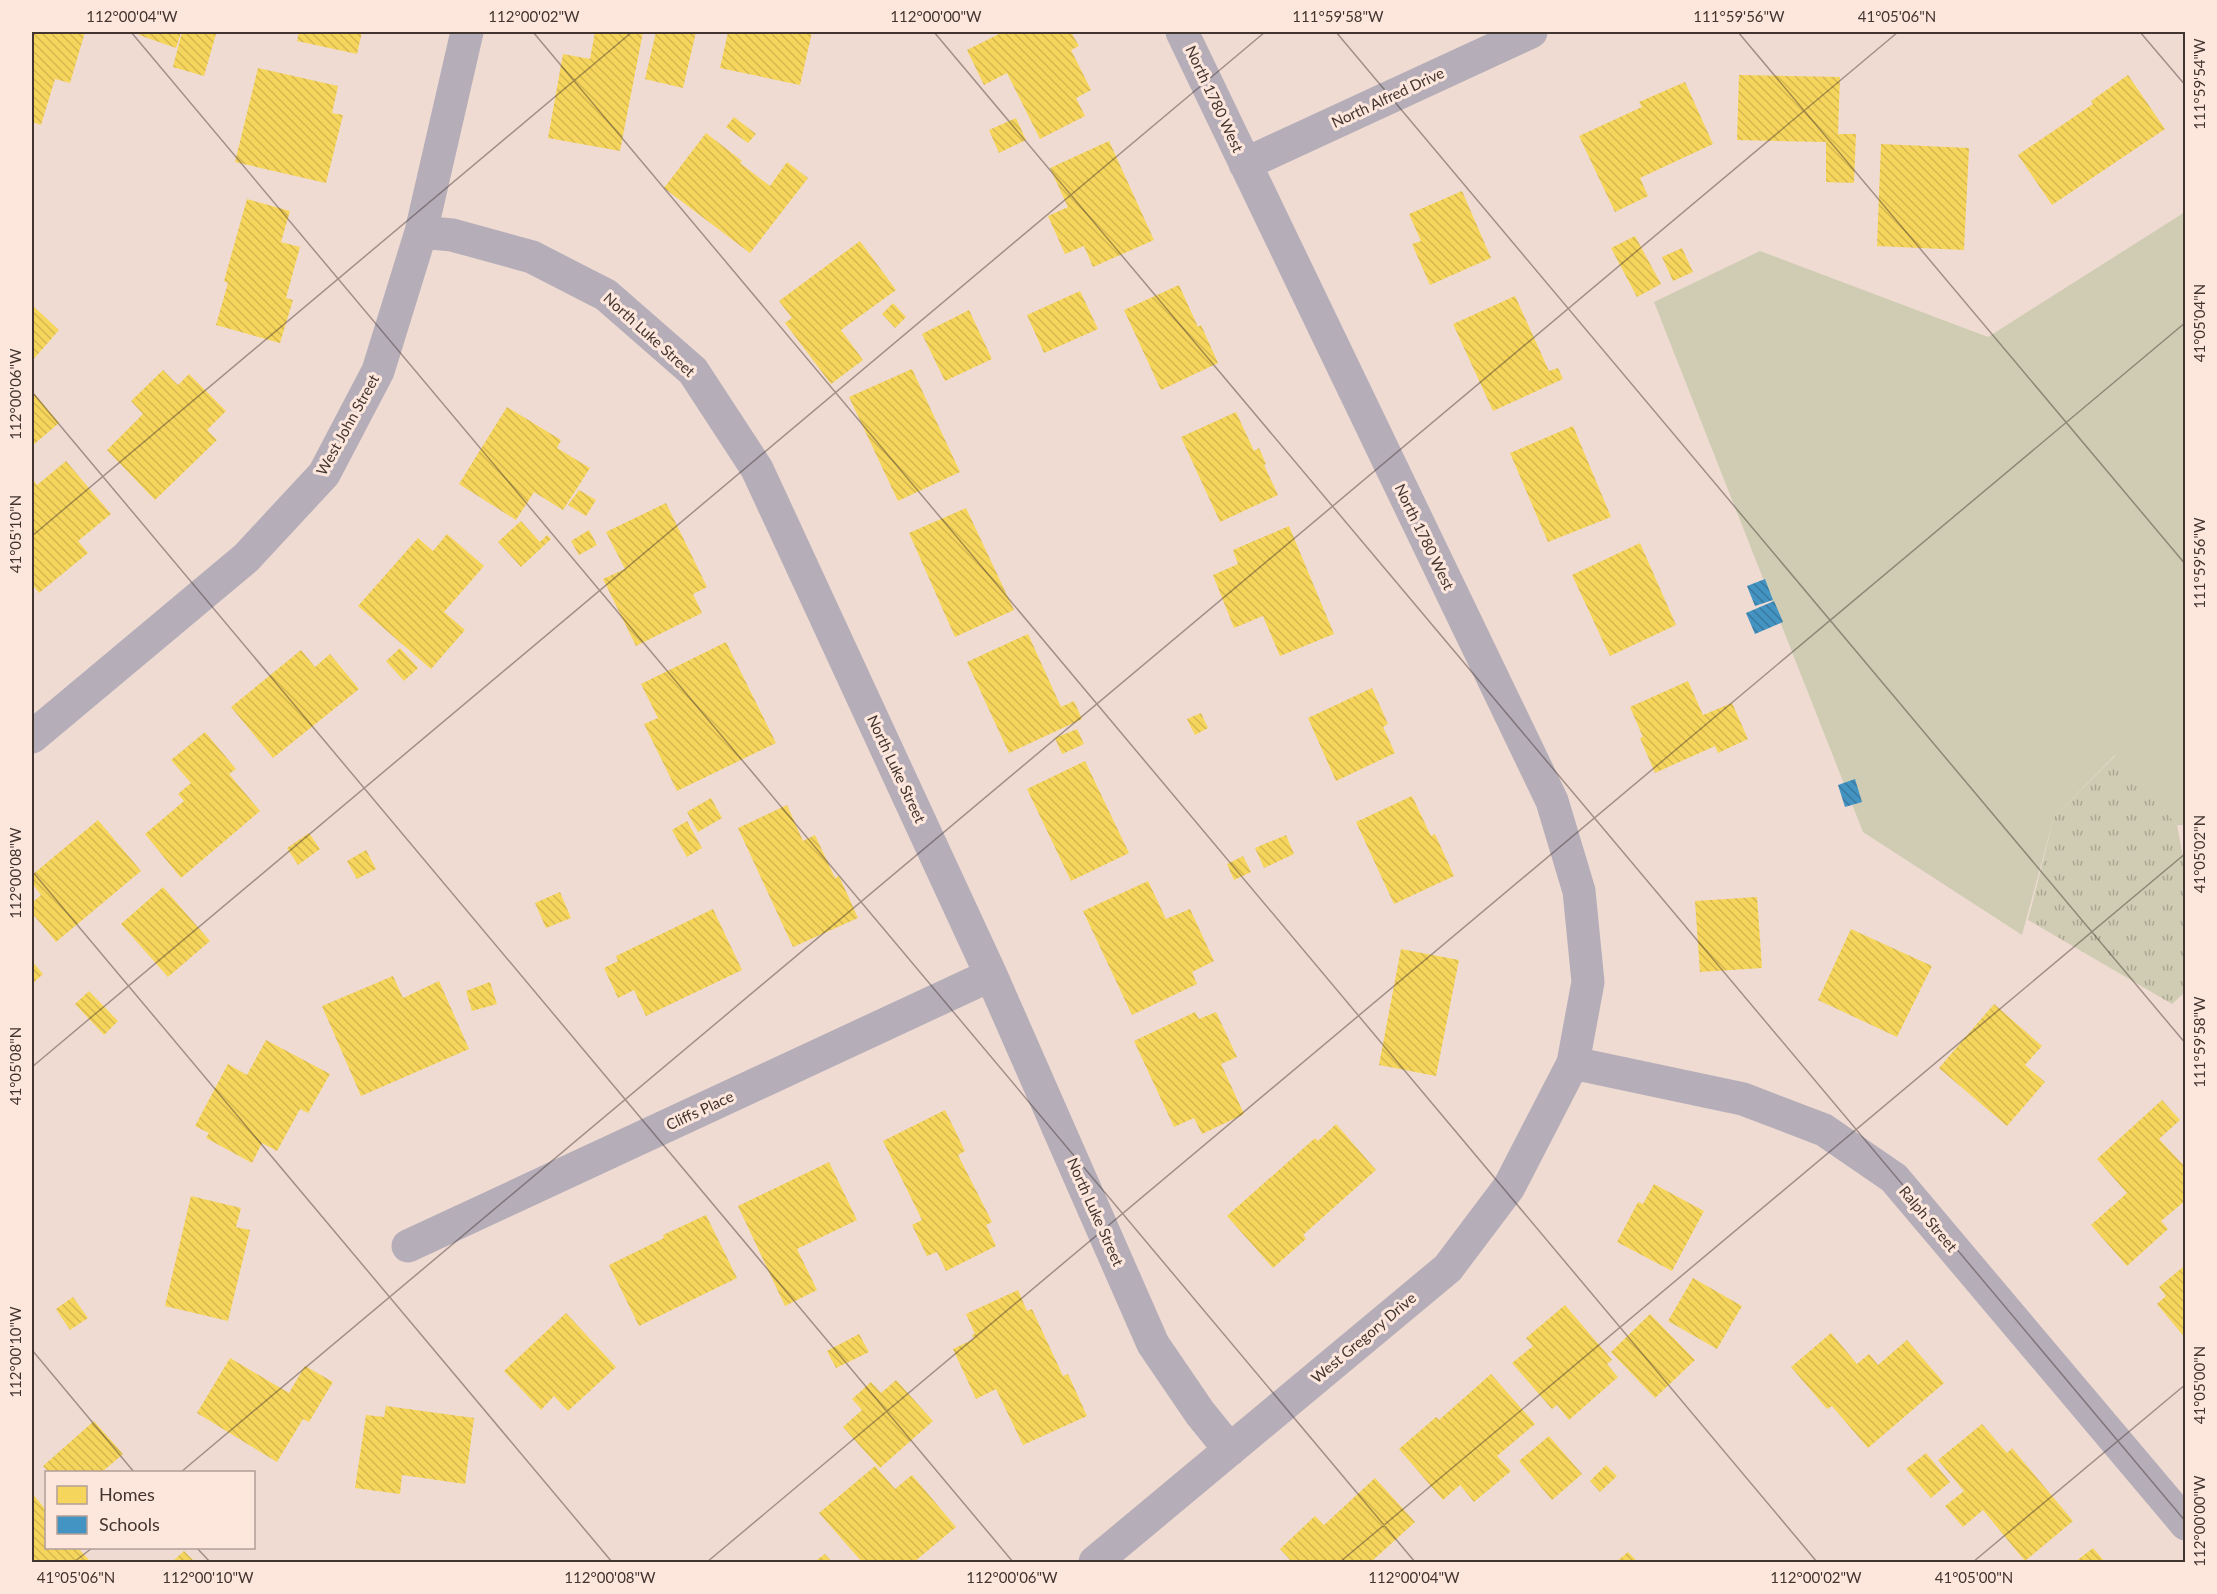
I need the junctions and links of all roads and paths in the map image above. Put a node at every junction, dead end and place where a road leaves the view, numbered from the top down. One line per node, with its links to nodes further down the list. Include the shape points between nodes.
1 (467, 32): 5 (street, West John Street)
2 (1182, 32): 4 (street, North 1780 West)
3 (1531, 32): 4 (street, North Alfred Drive)
4 (1245, 164): 8 (street, North 1780 West, via 1552,801 1579,891 1588,982)
5 (421, 232): 6 (street, West John Street, via 378,371 324,474 246,558); 7 (street, North Luke Street, via 452,235 532,257 585,284 606,295 693,371 757,470)
6 (32, 737)
7 (991, 975): 9 (street, Cliffs Place); 10 (street, North Luke Street, via 1153,1344)
8 (1573, 1063): 10 (street, West Gregory Drive, via 1509,1187 1448,1268); 11 (street, Ralph Street, via 1743,1099 1824,1130 1894,1178)
9 (408, 1246)
10 (1230, 1450): 12 (street, West Gregory Drive)
11 (2186, 1524)
12 (1095, 1563)

